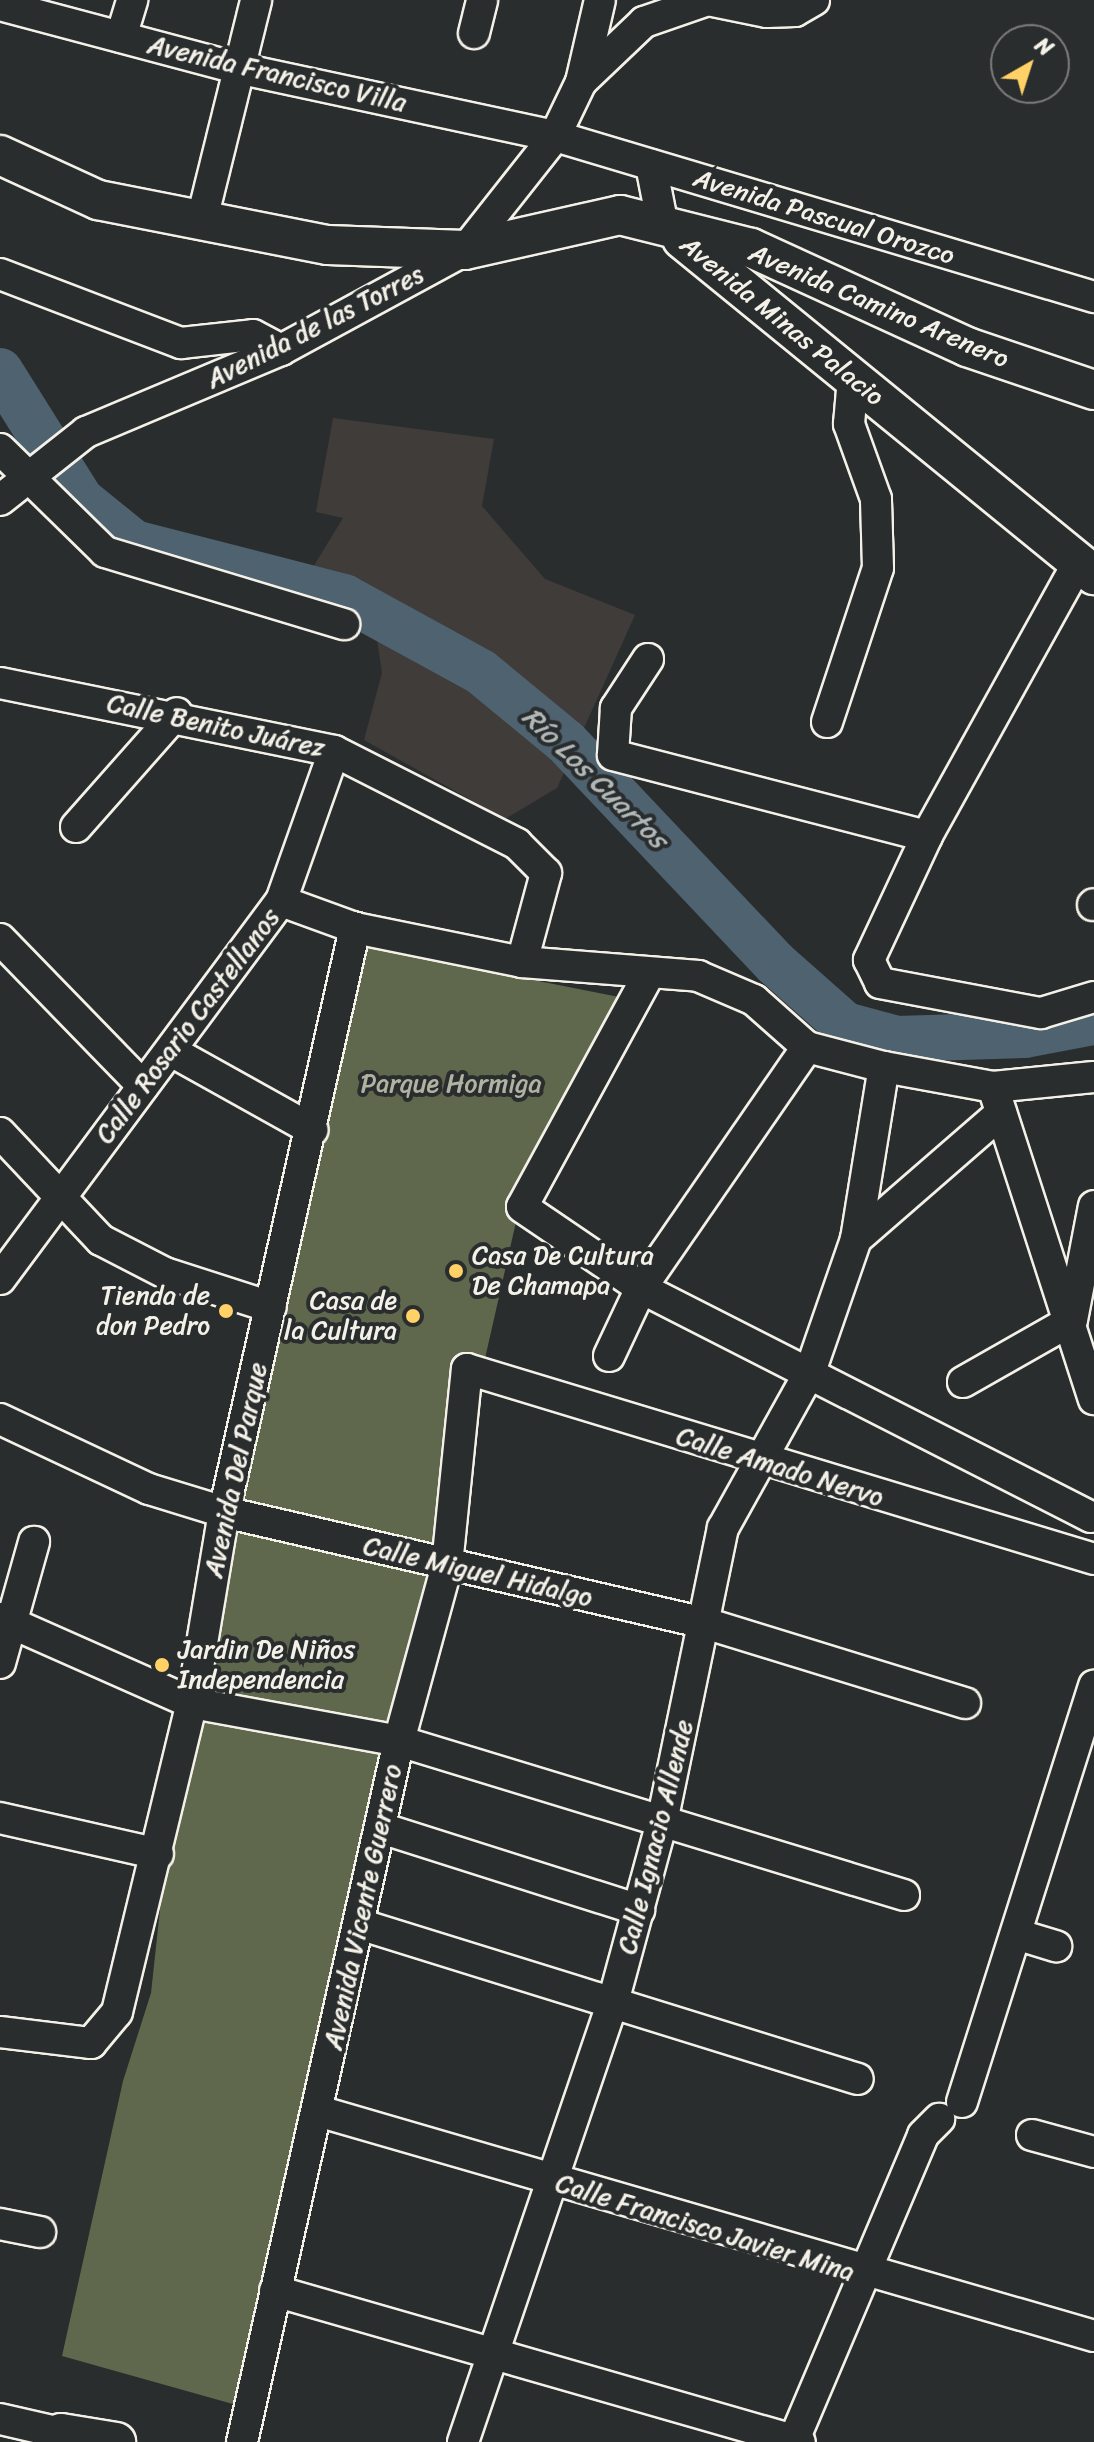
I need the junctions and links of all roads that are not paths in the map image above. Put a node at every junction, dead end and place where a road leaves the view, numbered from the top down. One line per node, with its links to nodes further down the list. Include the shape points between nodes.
1 (132, 0): 9 (street)
2 (256, 0): 10 (street)
3 (482, 0): 8 (street)
4 (600, 0): 11 (street)
5 (708, 0): 6 (street, via 767,12 795,11); 11 (street, via 644,22)
6 (814, 0)
7 (0, 5): 9 (street, Avenida Francisco Villa)
8 (474, 33)
9 (121, 37): 10 (street, Avenida Francisco Villa)
10 (237, 68): 12 (street, Avenida Francisco Villa); 15 (street)
11 (581, 82): 12 (street, Avenida de las Torres)
12 (555, 136): 14 (street, Avenida Pascual Orozco); 17 (street, Avenida de las Torres)
13 (0, 155): 15 (main road, Avenida Minas Palacio, via 98,200)
14 (651, 165): 16 (street); 19 (street, Avenida Pascual Orozco)
15 (202, 219): 17 (main road, Avenida Minas Palacio, via 328,245)
16 (663, 226): 17 (main road, Avenida Minas Palacio, via 620,215); 21 (main road, Avenida Minas Palacio); 22 (main road, Avenida Camino Arenero, via 751,248 967,347)
17 (465, 250): 20 (street, Avenida de las Torres)
18 (0, 274): 20 (street, via 181,343 253,335)
19 (1094, 297)
20 (281, 350): 24 (street, Avenida de las Torres, via 86,432)
21 (853, 378): 25 (main road, Avenida Minas Palacio); 30 (street, via 849,424 876,499 878,568)
22 (1094, 390)
23 (0, 449): 24 (street)
24 (15, 484): 26 (street, via 105,552)
25 (1086, 570): 33 (street)
26 (344, 624)
27 (648, 659): 33 (street, via 616,708 613,755)
28 (0, 683): 29 (street, Calle Benito Juárez)
29 (177, 713): 31 (street, Calle Benito Juárez); 32 (street)
30 (827, 722)
31 (334, 751): 34 (street, Calle Rosario Castellanos); 37 (street, Calle Benito Juárez, via 537,859 546,889)
32 (76, 827)
33 (927, 836): 39 (street, via 869,960 880,983 1041,1013)
34 (281, 901): 35 (street); 41 (street, Calle Rosario Castellanos)
35 (355, 928): 37 (street); 46 (street, Avenida Del Parque)
36 (0, 939): 44 (street)
37 (522, 962): 38 (street)
38 (649, 974): 40 (street, via 698,976 754,1000); 52 (street, via 522,1207)
39 (1094, 997)
40 (807, 1047): 42 (street); 52 (street)
41 (171, 1051): 44 (street, Calle Rosario Castellanos); 46 (street)
42 (884, 1067): 45 (street); 50 (street, Calle Ignacio Allende)
43 (1094, 1077): 45 (street)
44 (143, 1086): 48 (street, Calle Rosario Castellanos)
45 (997, 1100): 50 (street, Calle Ignacio Allende); 54 (street)
46 (313, 1130): 53 (street, Avenida Del Parque)
47 (0, 1133): 48 (street)
48 (58, 1199): 51 (street, Calle Rosario Castellanos); 53 (street, via 101,1240 165,1273)
49 (1094, 1206): 54 (street)
50 (856, 1239): 57 (street, Calle Ignacio Allende)
51 (0, 1279)
52 (641, 1288): 55 (street); 57 (street)
53 (271, 1307): 62 (street, Avenida Del Parque)
54 (1072, 1320): 58 (street); 59 (street)
55 (609, 1356)
56 (467, 1369): 61 (street, Calle Amado Nervo); 66 (street, Avenida Vicente Guerrero)
57 (810, 1372): 61 (street, Calle Ignacio Allende); 63 (street)
58 (963, 1382)
59 (1094, 1399)
60 (0, 1419): 62 (street, Calle Miguel Hidalgo, via 149,1489)
61 (762, 1463): 65 (street, Calle Amado Nervo); 68 (street, Calle Ignacio Allende, via 723,1528)
62 (224, 1512): 66 (street, Calle Miguel Hidalgo); 71 (street, Avenida Del Parque)
63 (1091, 1517)
64 (34, 1542): 67 (street)
65 (1094, 1559)
66 (447, 1565): 68 (street, Calle Miguel Hidalgo); 73 (street, Avenida Vicente Guerrero)
67 (4, 1620): 69 (street); 71 (street)
68 (708, 1624): 72 (street, Calle Miguel Hidalgo); 76 (street, Calle Ignacio Allende)
69 (0, 1663)
70 (1094, 1685): 74 (street)
71 (192, 1703): 73 (street); 78 (street, Avenida Del Parque)
72 (965, 1703)
73 (399, 1741): 76 (street); 77 (street, Avenida Vicente Guerrero)
74 (1087, 1747): 82 (street)
75 (0, 1818): 78 (street)
76 (662, 1822): 79 (street); 80 (street, Calle Ignacio Allende)
77 (381, 1828): 80 (street); 81 (street, Avenida Vicente Guerrero)
78 (158, 1854): 85 (street, Avenida Del Parque, via 117,2012 91,2043)
79 (904, 1895)
80 (639, 1910): 84 (street, Calle Ignacio Allende)
81 (362, 1925): 84 (street); 87 (street, Avenida Vicente Guerrero)
82 (1019, 1935): 83 (street); 93 (street, via 950,2111 923,2135)
83 (1056, 1946)
84 (613, 2002): 86 (street); 90 (street, Calle Ignacio Allende)
85 (0, 2032)
86 (858, 2079)
87 (318, 2111): 90 (street, Calle Francisco Javier Mina); 94 (street, Avenida Vicente Guerrero)
88 (1032, 2135): 89 (street)
89 (1094, 2152)
90 (551, 2182): 93 (street, Calle Francisco Javier Mina); 96 (street, Calle Ignacio Allende)
91 (0, 2224): 92 (street)
92 (40, 2232)
93 (862, 2275): 95 (street, Calle Francisco Javier Mina); 99 (street)
94 (275, 2291): 96 (street); 101 (street, Avenida Vicente Guerrero)
95 (1094, 2336)
96 (493, 2359): 99 (street); 102 (street, Calle Ignacio Allende)
97 (0, 2419): 98 (street)
98 (60, 2438): 100 (main road)
99 (795, 2441)
100 (116, 2442)
101 (242, 2442)
102 (463, 2442)

